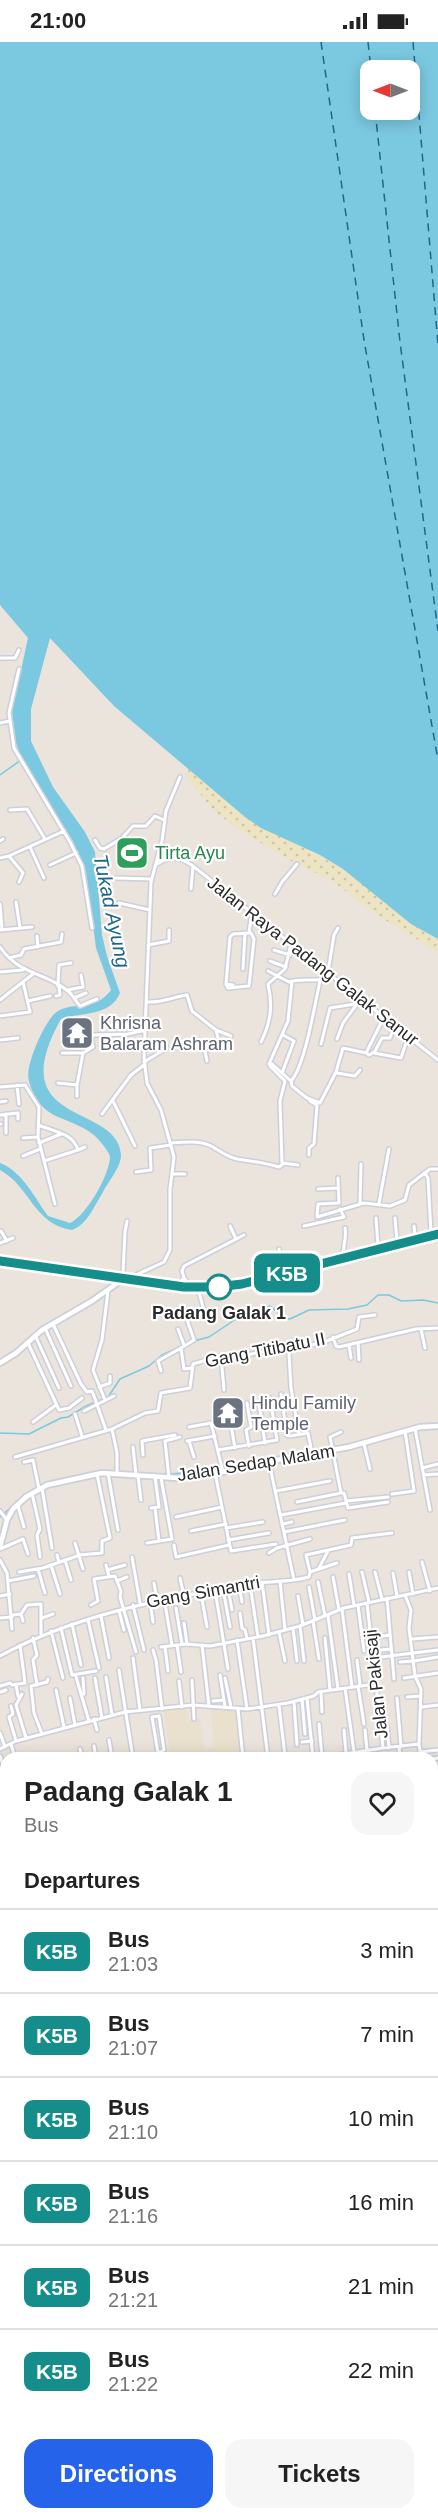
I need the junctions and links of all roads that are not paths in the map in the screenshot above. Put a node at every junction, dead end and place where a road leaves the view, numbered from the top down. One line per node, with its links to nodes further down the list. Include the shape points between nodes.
1 (19, 650): 2 (street, via 15,658)
2 (0, 658)
3 (19, 669): 4 (street)
4 (10, 721): 5 (street); 9 (street, via 18,758)
5 (0, 723)
6 (180, 777): 8 (street)
7 (10, 810): 10 (street, via 27,809)
8 (164, 820): 11 (street, via 155,816 147,825 133,826 104,849); 14 (street)
9 (64, 831): 10 (street); 13 (street)
10 (45, 838): 12 (street)
11 (94, 840)
12 (30, 847): 15 (street); 22 (street)
13 (76, 853): 19 (street); 35 (street, via 84,871)
14 (159, 854): 17 (street); 20 (street)
15 (9, 856): 16 (street); 25 (street, via 22,873)
16 (0, 858)
17 (164, 859): 20 (street); 21 (street, Jalan Raya Padang Galak Sanur, via 179,858)
18 (297, 864): 27 (street)
19 (50, 865)
20 (155, 866): 24 (street)
21 (193, 866): 26 (street); 32 (street, Jalan Raya Padang Galak Sanur)
22 (44, 878)
23 (116, 878): 24 (street)
24 (151, 879): 31 (street)
25 (19, 882)
26 (191, 889)
27 (276, 894)
28 (16, 902): 34 (street)
29 (119, 903): 31 (street)
30 (0, 904): 37 (street)
31 (150, 910): 43 (street)
32 (252, 913): 39 (street); 42 (street, Jalan Raya Padang Galak Sanur)
33 (32, 927): 34 (street)
34 (20, 928): 37 (street)
35 (92, 928)
36 (338, 928): 56 (street)
37 (1, 930)
38 (169, 930): 43 (street, via 169,940)
39 (247, 933): 53 (street); 63 (street, via 230,937); 63 (street, via 253,934 254,939 249,986 228,988)
40 (62, 934): 45 (street, via 62,942)
41 (37, 936): 45 (street)
42 (291, 943): 47 (street); 56 (street, Jalan Raya Padang Galak Sanur)
43 (148, 945): 75 (street)
44 (0, 947): 48 (street)
45 (38, 947): 48 (street, via 24,949 21,955)
46 (274, 950): 47 (street)
47 (290, 955): 51 (street)
48 (9, 958): 52 (street)
49 (270, 961): 51 (street)
50 (71, 963): 65 (street, via 59,965)
51 (286, 967): 59 (street)
52 (24, 969): 55 (street); 57 (street)
53 (243, 969)
54 (268, 971): 59 (street)
55 (0, 972)
56 (330, 973): 61 (street); 72 (street, Jalan Raya Padang Galak Sanur)
57 (33, 974): 62 (street); 65 (street)
58 (81, 975): 66 (street, via 83,987)
59 (279, 976): 60 (street); 88 (street, via 268,984 272,1003)
60 (292, 981): 61 (street); 82 (street, via 290,1014)
61 (320, 981): 102 (street, via 308,1037)
62 (23, 982): 73 (street); 74 (street)
63 (226, 984): 64 (street)
64 (233, 985)
65 (59, 986): 66 (street); 69 (street, via 60,995)
66 (68, 990): 70 (street)
67 (86, 993): 70 (street)
68 (50, 996): 74 (street)
69 (56, 996)
70 (74, 998): 71 (street, via 81,1006)
71 (97, 999)
72 (361, 999): 76 (street); 78 (street, Jalan Raya Padang Galak Sanur)
73 (0, 1000)
74 (28, 1001): 77 (street, via 30,1012)
75 (147, 1002): 80 (street); 81 (street, via 161,1003 187,995 190,1009)
76 (358, 1003): 86 (street); 89 (street, via 330,1008)
77 (0, 1016)
78 (384, 1017): 79 (street, Jalan Raya Padang Galak Sanur); 94 (street)
79 (394, 1025): 84 (street, Jalan Raya Padang Galak Sanur); 91 (street, via 390,1038 382,1038)
80 (146, 1030): 93 (street, via 93,1035 93,1047); 97 (street)
81 (216, 1030): 83 (street); 96 (street, via 220,1046 205,1052)
82 (283, 1035): 98 (street); 101 (street, via 294,1041)
83 (231, 1036)
84 (408, 1036): 91 (street, via 402,1058); 95 (street, Jalan Raya Padang Galak Sanur)
85 (18, 1038): 87 (street)
86 (337, 1039)
87 (0, 1040)
88 (261, 1042)
89 (321, 1044)
90 (167, 1048): 97 (street)
91 (374, 1052): 94 (street)
92 (62, 1053): 93 (street)
93 (83, 1053): 104 (street)
94 (366, 1053): 100 (street, via 344,1047)
95 (438, 1060)
96 (207, 1061)
97 (144, 1064): 110 (street); 123 (street, via 147,1083 161,1110)
98 (269, 1064)
99 (360, 1070): 100 (street, via 355,1076)
100 (336, 1072): 108 (street, via 321,1102)
101 (282, 1073): 102 (street); 132 (street, via 271,1064 285,1081 280,1101)
102 (291, 1081): 108 (street)
103 (58, 1083): 104 (street)
104 (77, 1084): 107 (street)
105 (17, 1085): 106 (street); 112 (street); 117 (street, via 26,1085 39,1107)
106 (0, 1087)
107 (77, 1096)
108 (308, 1098): 129 (street, via 317,1105 314,1144)
109 (6, 1101): 111 (street)
110 (112, 1101): 114 (street); 124 (street)
111 (0, 1102)
112 (20, 1104)
113 (6, 1114): 115 (street); 116 (street, via 18,1113); 118 (street)
114 (102, 1114)
115 (0, 1115)
116 (18, 1119)
117 (38, 1125): 119 (street); 120 (street)
118 (6, 1133)
119 (62, 1134): 122 (street); 128 (street, via 74,1140)
120 (38, 1137): 121 (street); 122 (street)
121 (23, 1138)
122 (39, 1143): 126 (street)
123 (171, 1144): 132 (street, via 200,1143 237,1159 279,1167); 136 (street, via 150,1148 151,1170); 138 (street)
124 (135, 1146)
125 (85, 1147): 128 (street)
126 (40, 1149): 130 (street); 131 (street)
127 (389, 1149): 144 (street)
128 (78, 1150): 131 (street)
129 (309, 1155)
130 (23, 1156)
131 (44, 1161): 145 (street)
132 (283, 1164): 134 (street)
133 (361, 1164): 146 (street)
134 (298, 1165)
135 (438, 1169): 137 (street)
136 (136, 1172)
137 (424, 1173): 144 (street, via 408,1187 405,1200 388,1207); 156 (street)
138 (172, 1174): 139 (street); 170 (street, via 169,1255)
139 (184, 1174)
140 (338, 1178): 141 (street)
141 (337, 1188): 142 (street); 143 (street)
142 (318, 1189)
143 (339, 1203): 147 (street); 147 (street, via 318,1204 317,1217)
144 (379, 1203): 146 (street)
145 (55, 1204)
146 (360, 1204): 147 (street)
147 (340, 1209): 152 (street, via 344,1217)
148 (376, 1218): 164 (street)
149 (395, 1218): 162 (street)
150 (128, 1221): 169 (street)
151 (230, 1226): 160 (street)
152 (304, 1226)
153 (414, 1226): 158 (street)
154 (345, 1228): 166 (street)
155 (1, 1231): 161 (street)
156 (436, 1233): 158 (highway); 168 (highway)
157 (244, 1235): 160 (street)
158 (415, 1237): 162 (highway)
159 (13, 1239): 161 (street)
160 (236, 1239): 171 (street, via 184,1266)
161 (7, 1241): 163 (street)
162 (397, 1241): 164 (highway)
163 (0, 1243)
164 (378, 1246): 166 (highway)
165 (279, 1249): 168 (street)
166 (343, 1255): 168 (highway)
167 (0, 1259): 169 (highway)
168 (286, 1271): 171 (highway, via 233,1282); 172 (highway, via 242,1284)
169 (123, 1276): 170 (highway); 173 (street)
170 (135, 1278): 171 (highway); 172 (highway)
171 (184, 1281)
172 (198, 1287): 176 (street)
173 (109, 1289): 177 (street); 198 (street, via 102,1340 93,1370)
174 (185, 1314): 187 (street, via 194,1340)
175 (375, 1315): 183 (street, Gang Titibatu II, via 359,1317 357,1329)
176 (207, 1322)
177 (53, 1324): 178 (street); 206 (street)
178 (45, 1328): 182 (street); 197 (street)
179 (438, 1328): 181 (street)
180 (178, 1329): 187 (street)
181 (421, 1329): 185 (street); 188 (street)
182 (35, 1335): 184 (street); 199 (street)
183 (333, 1337): 186 (street, via 337,1347); 190 (street, Gang Titibatu II, via 319,1344)
184 (28, 1342): 193 (street); 210 (street)
185 (358, 1343): 186 (street); 192 (street)
186 (349, 1344): 191 (street)
187 (182, 1346): 194 (street, via 184,1369); 195 (street, via 158,1361)
188 (425, 1348)
189 (290, 1354): 221 (street)
190 (221, 1356): 194 (street, Gang Titibatu II); 200 (street)
191 (351, 1358)
192 (359, 1360)
193 (0, 1363)
194 (191, 1368): 217 (street, Gang Titibatu II, via 190,1388 161,1394 159,1410)
195 (161, 1371)
196 (110, 1376): 198 (street, via 110,1383)
197 (70, 1386)
198 (99, 1387): 205 (street)
199 (59, 1388)
200 (224, 1390)
201 (280, 1394): 221 (street, via 288,1436)
202 (114, 1396): 205 (street)
203 (82, 1398): 210 (street, via 66,1409 59,1410)
204 (270, 1398): 226 (street, via 278,1440)
205 (104, 1399): 206 (street)
206 (97, 1402): 211 (street); 218 (street)
207 (227, 1403): 230 (street)
208 (247, 1403): 228 (street)
209 (259, 1404): 226 (street)
210 (56, 1405): 213 (street)
211 (84, 1412)
212 (75, 1414): 223 (street)
213 (33, 1422)
214 (438, 1426): 216 (street, Jalan Sedap Malam)
215 (189, 1427): 224 (street, via 211,1423)
216 (415, 1428): 219 (street, Jalan Sedap Malam); 240 (street)
217 (112, 1429): 218 (street); 243 (street)
218 (106, 1430): 223 (street)
219 (405, 1431): 227 (street, Jalan Sedap Malam); 258 (street, via 414,1491)
220 (341, 1432): 231 (street, via 330,1436)
221 (299, 1434): 233 (street, via 308,1433)
222 (175, 1435): 234 (street, via 142,1441)
223 (82, 1436): 235 (street)
224 (215, 1436): 232 (street); 236 (street, via 188,1441)
225 (180, 1437): 249 (street, via 165,1442)
226 (265, 1443): 228 (street)
227 (364, 1444): 231 (street, Jalan Sedap Malam); 241 (street)
228 (249, 1446): 230 (street)
229 (133, 1447): 248 (street)
230 (235, 1448): 232 (street)
231 (332, 1449): 233 (street, Jalan Sedap Malam); 257 (street)
232 (218, 1450): 242 (street)
233 (311, 1452): 237 (street, Jalan Sedap Malam)
234 (143, 1455)
235 (15, 1457)
236 (194, 1457)
237 (268, 1461): 242 (street, Jalan Sedap Malam); 255 (street)
238 (24, 1462): 254 (street, via 33,1460)
239 (438, 1464): 240 (street)
240 (422, 1468): 250 (street)
241 (370, 1469)
242 (222, 1470): 245 (street, Jalan Sedap Malam)
243 (117, 1472): 244 (street, Jalan Sedap Malam); 248 (street, Jalan Sedap Malam)
244 (108, 1473): 246 (street, Jalan Sedap Malam); 274 (street)
245 (215, 1473): 249 (street, Jalan Sedap Malam); 263 (street)
246 (97, 1474): 254 (street, Jalan Sedap Malam); 293 (street, via 110,1538 102,1541 101,1554)
247 (438, 1474): 250 (street)
248 (137, 1475): 251 (street, Jalan Sedap Malam); 259 (street)
249 (168, 1475): 252 (street, Jalan Sedap Malam)
250 (424, 1476): 264 (street)
251 (154, 1477): 252 (street, Jalan Sedap Malam); 281 (street, via 159,1508 153,1508)
252 (161, 1478): 281 (street, via 172,1539)
253 (330, 1481): 255 (street)
254 (40, 1488): 256 (street, Jalan Sedap Malam); 289 (street)
255 (276, 1491): 266 (street)
256 (32, 1493): 262 (street, Jalan Sedap Malam); 295 (street, via 40,1529)
257 (340, 1493): 260 (street); 261 (street, via 344,1493)
258 (392, 1494)
259 (141, 1500)
260 (297, 1502)
261 (346, 1502): 261 (street, via 388,1499 349,1508); 266 (street)
262 (17, 1504): 265 (street, Jalan Sedap Malam); 273 (street)
263 (222, 1507): 267 (street); 272 (street)
264 (430, 1510)
265 (2, 1515): 288 (street, Jalan Sedap Malam)
266 (281, 1515): 271 (street)
267 (176, 1517)
268 (345, 1520): 276 (street)
269 (263, 1522): 272 (street)
270 (292, 1522): 271 (street)
271 (282, 1524): 276 (street)
272 (226, 1526): 275 (street); 280 (street)
273 (24, 1527)
274 (118, 1530)
275 (191, 1531)
276 (284, 1532): 287 (street)
277 (269, 1533): 280 (street)
278 (392, 1533): 290 (street, via 352,1538 351,1545)
279 (310, 1539): 287 (street)
280 (228, 1540): 286 (street)
281 (159, 1541): 282 (street)
282 (147, 1542)
283 (75, 1543): 293 (street)
284 (276, 1544): 286 (street, via 232,1551)
285 (174, 1545): 286 (street, via 176,1557)
286 (229, 1545)
287 (287, 1546): 291 (street); 322 (street)
288 (0, 1548): 292 (street, via 23,1539)
289 (52, 1548)
290 (328, 1551): 305 (street); 310 (street, via 305,1556)
291 (269, 1553)
292 (28, 1554)
293 (79, 1555): 298 (street); 307 (street)
294 (57, 1556): 299 (street)
295 (40, 1557)
296 (132, 1557): 353 (street)
297 (0, 1560): 323 (street)
298 (65, 1560): 299 (street); 321 (street)
299 (59, 1562): 302 (street)
300 (422, 1562): 336 (street)
301 (336, 1563): 305 (street)
302 (51, 1565): 306 (street); 340 (street)
303 (106, 1565): 308 (street)
304 (125, 1565): 308 (street)
305 (319, 1568): 310 (street)
306 (38, 1569): 309 (street); 337 (street)
307 (83, 1569)
308 (107, 1570): 317 (street)
309 (19, 1572)
310 (310, 1572): 322 (street, via 309,1577)
311 (362, 1572): 354 (street, Jalan Pakisaji)
312 (375, 1572): 349 (street)
313 (409, 1572): 341 (street)
314 (393, 1573): 346 (street)
315 (349, 1574): 357 (street)
316 (34, 1576): 323 (street)
317 (109, 1576): 324 (street, via 115,1576); 355 (street, via 94,1579 98,1602)
318 (127, 1577): 324 (street)
319 (333, 1577): 361 (street)
320 (180, 1578): 344 (street)
321 (71, 1580)
322 (294, 1580): 325 (street, Gang Simantri)
323 (8, 1581): 339 (street)
324 (117, 1581): 359 (street)
325 (280, 1581): 327 (street, Gang Simantri); 384 (street)
326 (154, 1582): 350 (street)
327 (262, 1582): 329 (street, Gang Simantri); 388 (street)
328 (318, 1582): 368 (street)
329 (250, 1584): 330 (street, Gang Simantri); 391 (street)
330 (239, 1585): 332 (street, Gang Simantri); 352 (street)
331 (309, 1587): 372 (street)
332 (228, 1588): 334 (street, Gang Simantri); 360 (street)
333 (438, 1588): 336 (street)
334 (223, 1589): 335 (street, Gang Simantri); 379 (street)
335 (215, 1590): 338 (street, Gang Simantri); 399 (street)
336 (430, 1591): 341 (street)
337 (45, 1593)
338 (201, 1593): 344 (street, Gang Simantri); 378 (street)
339 (10, 1594): 343 (street); 366 (street)
340 (60, 1594)
341 (413, 1594): 342 (street)
342 (405, 1595): 346 (street); 397 (street, via 411,1610)
343 (0, 1596)
344 (184, 1596): 347 (street, Gang Simantri)
345 (298, 1596): 377 (street)
346 (397, 1596): 348 (street)
347 (164, 1598): 350 (street, Gang Simantri); 405 (street)
348 (387, 1598): 349 (street); 389 (street)
349 (382, 1599): 354 (street)
350 (157, 1600): 351 (street, Gang Simantri)
351 (150, 1602): 353 (street, Gang Simantri); 374 (street)
352 (242, 1602)
353 (140, 1603): 356 (street, Gang Simantri)
354 (368, 1603): 357 (street); 419 (street, Jalan Pakisaji)
355 (91, 1605)
356 (133, 1605): 359 (street, Gang Simantri); 407 (street)
357 (356, 1605): 361 (street); 411 (street)
358 (176, 1608): 400 (street)
359 (124, 1610): 362 (street, Gang Simantri); 412 (street)
360 (232, 1610)
361 (340, 1610): 368 (street); 450 (street)
362 (119, 1611): 367 (street, Gang Simantri); 383 (street)
363 (240, 1613): 394 (street)
364 (21, 1614): 366 (street); 370 (street, via 27,1605 40,1604); 373 (street)
365 (53, 1614): 370 (street)
366 (12, 1616): 369 (street); 382 (street)
367 (101, 1616): 371 (street, Gang Simantri); 417 (street)
368 (326, 1616): 372 (street); 452 (street)
369 (0, 1618)
370 (42, 1618): 387 (street)
371 (88, 1620): 376 (street, Gang Simantri); 380 (street, via 98,1669 72,1674)
372 (314, 1620): 377 (street); 420 (street)
373 (23, 1622)
374 (153, 1622)
375 (184, 1623): 401 (street)
376 (72, 1624): 380 (street, Gang Simantri); 427 (street)
377 (302, 1625): 381 (street); 424 (street)
378 (207, 1627)
379 (230, 1627)
380 (61, 1628): 385 (street, Gang Simantri)
381 (293, 1628): 384 (street); 423 (street)
382 (12, 1629)
383 (124, 1630)
384 (285, 1630): 386 (street)
385 (51, 1631): 387 (street, Gang Simantri); 437 (street)
386 (279, 1632): 388 (street); 422 (street)
387 (41, 1635): 393 (street, Gang Simantri)
388 (269, 1635): 391 (street)
389 (390, 1635): 390 (street); 406 (street)
390 (377, 1636)
391 (258, 1637): 395 (street)
392 (438, 1637): 397 (street)
393 (33, 1638): 402 (street, Gang Simantri); 448 (street)
394 (247, 1638): 395 (street); 398 (street)
395 (253, 1638): 476 (street)
396 (325, 1638): 456 (street)
397 (412, 1639): 413 (street)
398 (237, 1640): 399 (street); 481 (street)
399 (224, 1642): 404 (street); 428 (street)
400 (182, 1644): 401 (street); 403 (street)
401 (187, 1644): 404 (street)
402 (20, 1645): 415 (street, Gang Simantri); 446 (street, via 25,1683)
403 (177, 1645): 405 (street); 431 (street)
404 (202, 1645): 472 (street)
405 (172, 1646): 430 (street, via 163,1647)
406 (391, 1649): 409 (street); 414 (street)
407 (144, 1650)
408 (153, 1650): 478 (street)
409 (381, 1650)
410 (438, 1650): 413 (street)
411 (364, 1651)
412 (136, 1652)
413 (414, 1653): 414 (street); 425 (street)
414 (392, 1655): 419 (street); 443 (street)
415 (0, 1656)
416 (438, 1657): 425 (street)
417 (110, 1658)
418 (133, 1658): 482 (street)
419 (373, 1658): 447 (street, Jalan Pakisaji)
420 (319, 1659)
421 (357, 1660): 449 (street)
422 (285, 1661)
423 (297, 1661)
424 (304, 1661)
425 (414, 1661): 426 (street); 434 (street)
426 (400, 1662)
427 (81, 1665)
428 (228, 1669)
429 (119, 1670): 483 (street)
430 (168, 1671)
431 (181, 1672)
432 (438, 1673): 434 (street)
433 (220, 1675): 465 (street)
434 (415, 1676): 441 (street); 459 (street)
435 (76, 1677): 458 (street)
436 (106, 1677): 485 (street)
437 (63, 1678)
438 (84, 1678): 458 (street)
439 (95, 1678): 487 (street)
440 (225, 1678): 475 (street)
441 (404, 1678)
442 (48, 1679): 448 (street)
443 (394, 1679)
444 (192, 1680): 471 (street)
445 (179, 1682): 473 (street)
446 (16, 1684): 453 (street, via 10,1683); 502 (street, via 20,1695 16,1705)
447 (375, 1684): 449 (street); 513 (street, Jalan Pakisaji)
448 (37, 1685): 500 (street, via 31,1686 34,1713)
449 (359, 1686): 450 (street); 492 (street)
450 (352, 1687): 451 (street)
451 (345, 1688): 452 (street); 532 (street)
452 (338, 1689): 456 (street)
453 (1, 1690): 454 (street)
454 (6, 1690)
455 (57, 1690): 495 (street)
456 (330, 1691): 457 (street)
457 (321, 1692): 462 (street); 484 (street)
458 (83, 1695): 490 (street)
459 (421, 1696): 460 (street); 477 (street)
460 (408, 1697)
461 (70, 1698): 493 (street)
462 (307, 1698): 464 (street); 505 (street)
463 (397, 1698): 512 (street)
464 (302, 1699): 467 (street); 501 (street)
465 (224, 1700): 466 (street); 474 (street)
466 (213, 1701)
467 (294, 1701): 468 (street); 509 (street)
468 (279, 1705): 476 (street); 528 (street)
469 (438, 1705): 477 (street)
470 (11, 1706): 504 (street, via 13,1714 9,1716)
471 (193, 1706): 472 (street); 473 (street); 489 (street, via 196,1719)
472 (209, 1706): 474 (street)
473 (182, 1707): 478 (street)
474 (225, 1707): 475 (street)
475 (231, 1707): 479 (street)
476 (262, 1707): 481 (street); 527 (street)
477 (422, 1707): 508 (street)
478 (162, 1708): 480 (street)
479 (238, 1708): 481 (street); 526 (street)
480 (155, 1709): 482 (street); 486 (street)
481 (247, 1709)
482 (140, 1710): 483 (street)
483 (125, 1712): 485 (street); 523 (street)
484 (322, 1712)
485 (112, 1715): 487 (street)
486 (156, 1716): 524 (street, via 152,1717); 525 (street, via 160,1717 164,1750)
487 (102, 1718): 488 (street)
488 (94, 1719): 490 (street); 496 (street)
489 (189, 1720)
490 (88, 1721): 493 (street)
491 (319, 1724): 530 (street)
492 (364, 1724)
493 (75, 1725): 495 (street)
494 (387, 1726): 514 (street)
495 (64, 1727): 500 (street)
496 (97, 1730)
497 (344, 1730): 531 (street)
498 (365, 1730): 517 (street)
499 (0, 1733): 511 (street)
500 (42, 1734): 502 (street)
501 (305, 1734)
502 (26, 1738): 504 (street)
503 (109, 1740): 522 (street)
504 (16, 1741): 507 (street)
505 (312, 1741): 506 (street); 529 (street)
506 (302, 1742)
507 (11, 1744): 511 (street); 519 (street)
508 (419, 1744): 512 (street, Jalan Pakisaji); 534 (street)
509 (297, 1745)
510 (94, 1746): 521 (street)
511 (5, 1747): 515 (street)
512 (400, 1747): 514 (street, Jalan Pakisaji); 533 (street)
513 (382, 1748): 514 (street, Jalan Pakisaji); 517 (street)
514 (389, 1748)
515 (0, 1749)
516 (80, 1749): 520 (street)
517 (367, 1750): 532 (street)
518 (438, 1750): 534 (street)
519 (13, 1752)
520 (81, 1752)
521 (95, 1752)
522 (111, 1752)
523 (132, 1752)
524 (158, 1752)
525 (160, 1752)
526 (242, 1752)
527 (267, 1752)
528 (285, 1752)
529 (313, 1752)
530 (320, 1752)
531 (346, 1752)
532 (354, 1752)
533 (401, 1752)
534 (420, 1752)

